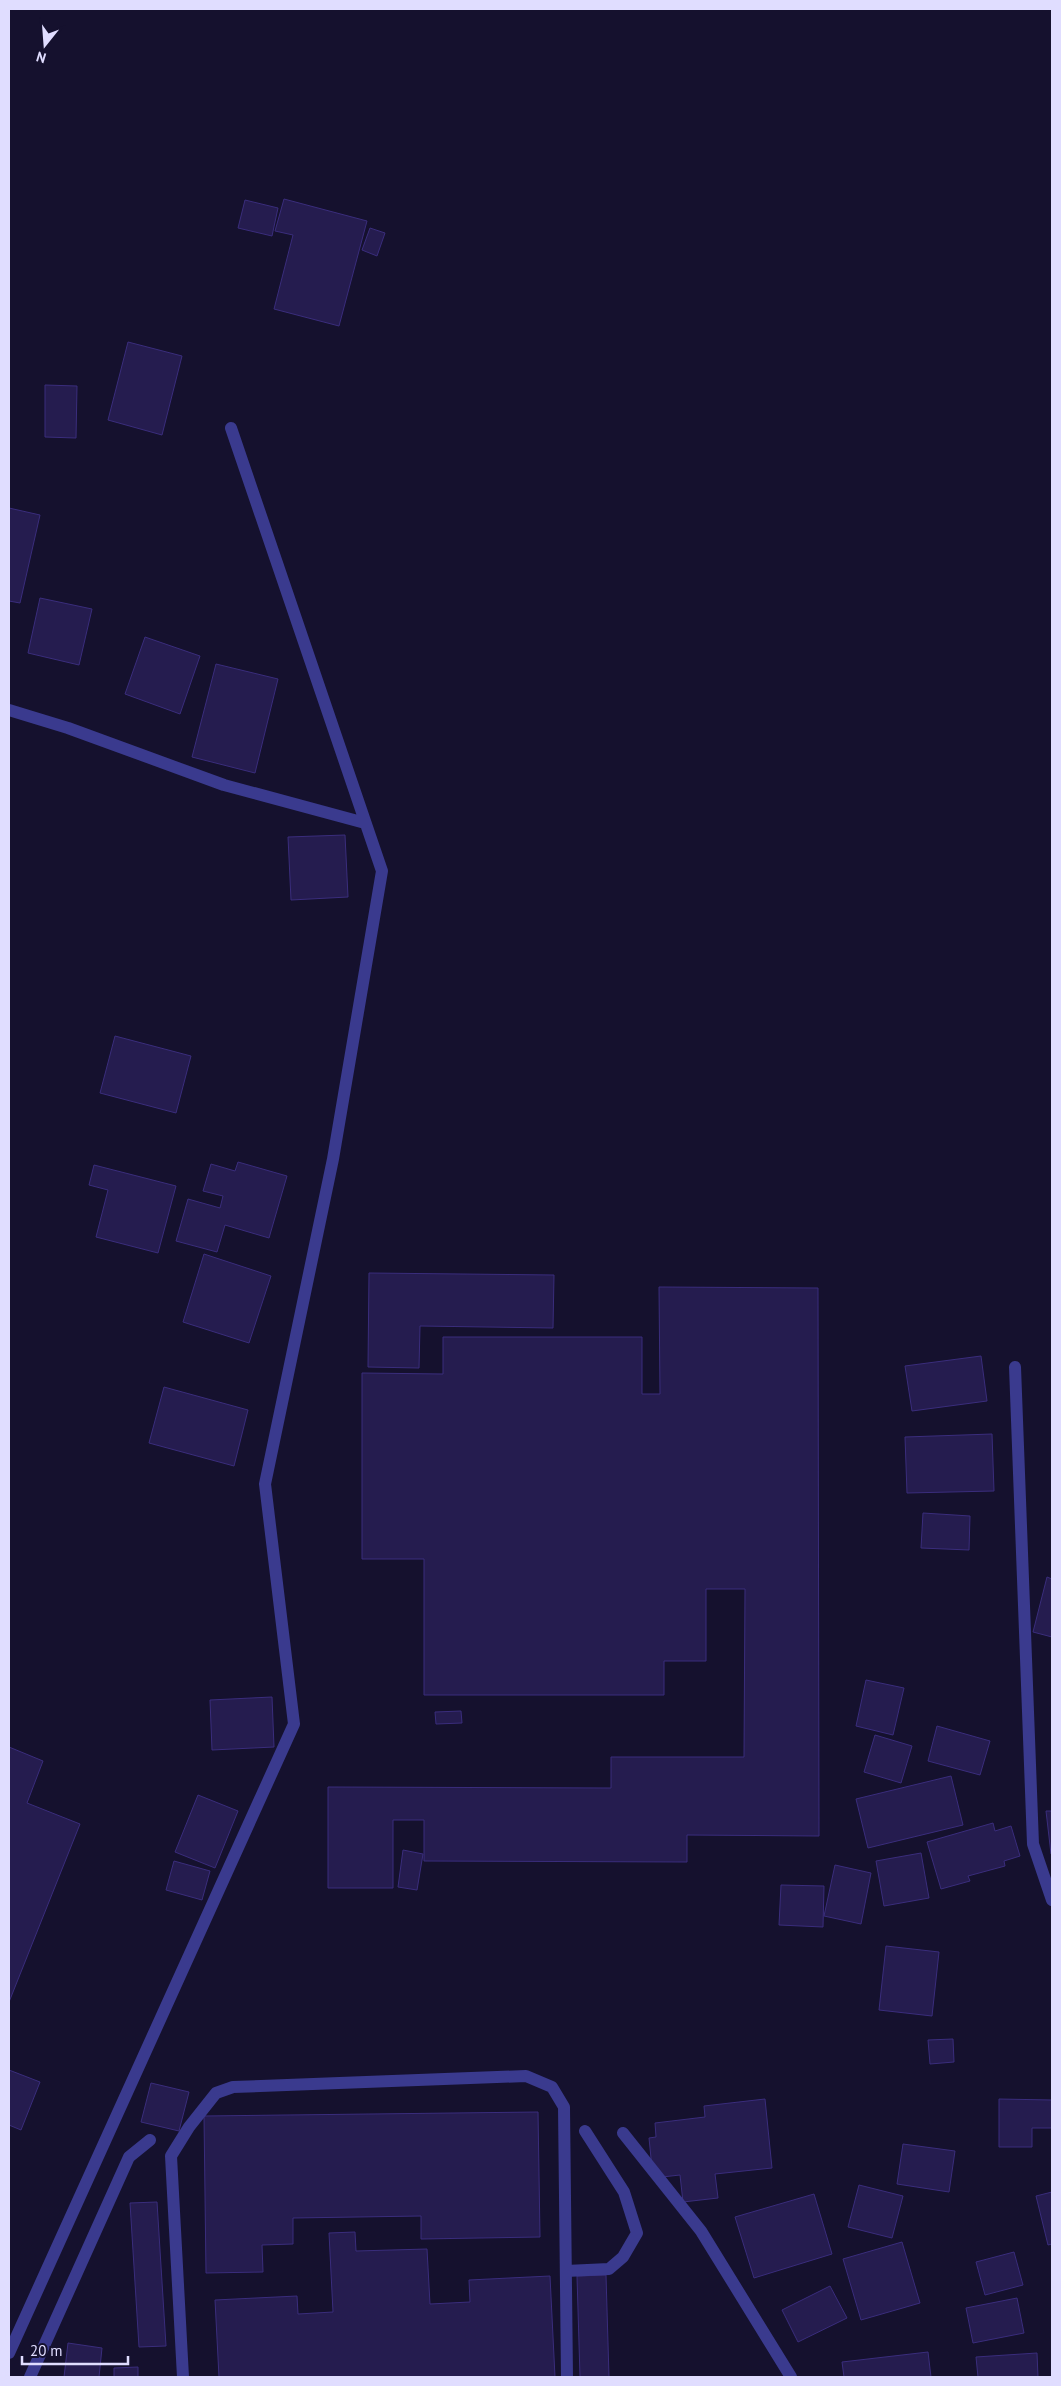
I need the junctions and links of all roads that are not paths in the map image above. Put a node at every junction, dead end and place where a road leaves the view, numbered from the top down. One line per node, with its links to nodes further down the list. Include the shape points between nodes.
1 (231, 428): 3 (street)
2 (9, 710): 3 (street, via 224,785)
3 (365, 823): 10 (street, via 382,871 333,1159 265,1484 294,1724)
4 (1015, 1367): 5 (street, via 1032,1844)
5 (1052, 1900)
6 (586, 2131): 9 (street, via 624,2192 637,2233 623,2257 608,2269)
7 (624, 2133): 14 (street, via 701,2231)
8 (150, 2140): 11 (street, via 129,2157)
9 (566, 2270): 12 (street, via 564,2107 552,2087 526,2076 233,2087 216,2093 171,2156); 13 (street)
10 (9, 2353)
11 (30, 2377)
12 (183, 2377)
13 (567, 2377)
14 (791, 2377)

